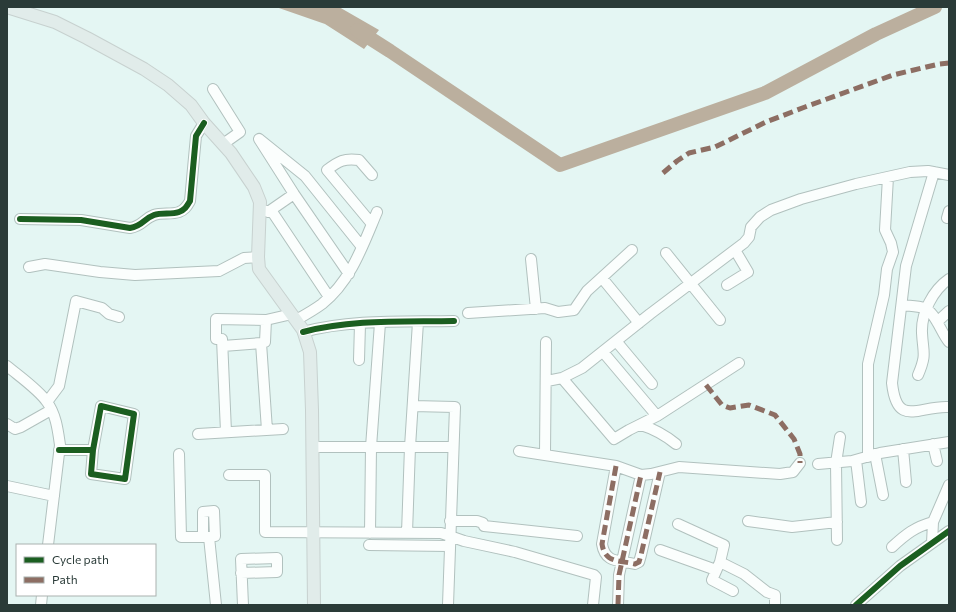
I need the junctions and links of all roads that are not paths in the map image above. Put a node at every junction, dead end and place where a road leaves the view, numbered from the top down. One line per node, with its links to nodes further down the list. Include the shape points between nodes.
1 (7, 8): 3 (main road, via 54,22 144,69 191,105)
2 (213, 88): 4 (street, via 240,132)
3 (204, 123): 4 (main road); 12 (street, via 196,136 190,201 179,212 156,215 137,227 130,228 81,220)
4 (223, 144): 10 (main road, via 254,186)
5 (934, 172): 7 (street); 8 (street, via 910,172); 27 (street, via 906,266)
6 (372, 174): 13 (street, via 359,160 349,159 338,162 327,170)
7 (949, 175)
8 (888, 177): 16 (street, via 801,199 771,210 760,217 751,227 749,237); 80 (street, via 885,230 893,252 887,268 884,294 868,364)
9 (294, 194): 10 (street); 14 (street, via 259,139 305,176); 21 (street)
10 (264, 210): 18 (main road); 26 (street, via 273,213)
11 (377, 212): 13 (street)
12 (20, 218)
13 (372, 224): 14 (street)
14 (362, 247): 21 (street)
15 (632, 250): 22 (street)
16 (735, 250): 24 (street); 25 (street, via 748,272)
17 (666, 253): 24 (street)
18 (258, 257): 20 (street, via 244,258 218,271 135,275 45,264); 33 (main road, via 259,269)
19 (531, 259): 29 (street)
20 (29, 267)
21 (349, 274): 26 (street)
22 (602, 278): 29 (street, via 574,310 558,312 545,308); 40 (street)
23 (948, 278): 28 (street)
24 (691, 283): 35 (street); 40 (street)
25 (727, 285)
26 (329, 297): 33 (street, via 322,304)
27 (902, 305): 28 (street); 58 (street, via 892,383 898,406 902,410 911,411)
28 (926, 308): 38 (street); 52 (street, via 922,332 924,362)
29 (536, 309): 31 (street)
30 (949, 311): 38 (street)
31 (468, 313)
32 (119, 317): 56 (street, via 109,314 102,308 76,301 59,386)
33 (294, 317): 34 (street); 42 (main road)
34 (266, 320): 46 (street, via 265,342); 47 (street, via 216,319 216,339 222,339)
35 (720, 320)
36 (454, 321): 37 (street)
37 (418, 322): 39 (street); 57 (street)
38 (937, 322): 43 (street)
39 (380, 323): 41 (street); 71 (street)
40 (639, 323): 44 (street)
41 (360, 324): 42 (street); 49 (street)
42 (303, 332): 70 (main road, via 310,352)
43 (948, 339)
44 (616, 341): 48 (street); 55 (street)
45 (546, 342): 54 (street)
46 (261, 343): 47 (street); 63 (street)
47 (223, 346): 64 (street)
48 (603, 352): 53 (street, via 582,368); 59 (street)
49 (359, 360)
50 (739, 364): 59 (street)
51 (7, 366): 56 (street)
52 (918, 375)
53 (562, 378): 54 (street); 61 (street, via 614,439)
54 (547, 381): 79 (street)
55 (652, 384)
56 (49, 406): 60 (street, via 21,427 15,429); 75 (street, via 58,431)
57 (413, 406): 72 (street); 73 (street, via 455,407)
58 (949, 407)
59 (657, 416): 61 (street)
60 (7, 424)
61 (641, 425): 68 (street, via 651,428)
62 (283, 429): 63 (street)
63 (266, 430): 64 (street)
64 (226, 432): 65 (street)
65 (198, 434)
66 (840, 437): 84 (street)
67 (949, 442): 69 (street)
68 (676, 444)
69 (933, 444): 74 (street); 82 (street)
70 (312, 447): 71 (street); 102 (main road)
71 (371, 447): 72 (street); 103 (street)
72 (410, 447): 73 (street); 104 (street)
73 (453, 447): 96 (street)
74 (903, 449): 80 (street); 90 (street)
75 (59, 450): 76 (street); 94 (street)
76 (93, 450): 76 (street, via 91,474 125,479 134,414 100,406)
77 (519, 451): 79 (street)
78 (179, 454): 117 (street, via 181,537 206,537)
79 (545, 454): 86 (street)
80 (872, 455): 81 (street); 93 (street)
81 (856, 460): 84 (street); 95 (street)
82 (936, 461)
83 (800, 463): 87 (street, via 793,472 780,474 679,467)
84 (836, 463): 85 (street); 98 (street)
85 (818, 464)
86 (616, 466): 89 (street); 113 (street, via 602,544 603,553 608,558)
87 (660, 472): 89 (street); 113 (street, via 639,562 635,564)
88 (229, 475): 102 (street, via 265,475 265,532)
89 (641, 475): 113 (street)
90 (906, 482)
91 (949, 485): 99 (street)
92 (7, 486): 94 (street)
93 (883, 495)
94 (54, 496): 109 (street)
95 (861, 502)
96 (450, 521): 105 (street, via 477,521 484,526); 107 (street)
97 (748, 521): 98 (street, via 792,527)
98 (837, 522): 106 (street)
99 (933, 522): 108 (street); 111 (street, via 907,533)
100 (678, 524): 114 (street, via 724,545)
101 (949, 531): 108 (street)
102 (313, 532): 103 (street); 119 (main road)
103 (370, 533): 104 (street)
104 (408, 533): 107 (street, via 441,533)
105 (577, 536)
106 (837, 540)
107 (449, 541): 110 (street); 120 (street); 121 (street, via 515,552 594,575 596,577)
108 (932, 543): 124 (street, via 900,566)
109 (48, 544)
110 (369, 545)
111 (892, 547)
112 (660, 550): 114 (street)
113 (622, 561): 122 (street)
114 (718, 566): 116 (street, via 712,580); 123 (street, via 744,574 767,592 775,595)
115 (241, 573): 118 (street)
116 (733, 591)
117 (216, 605)
118 (243, 605)
119 (314, 605)
120 (448, 605)
121 (593, 605)
122 (618, 605)
123 (775, 605)
124 (856, 605)

